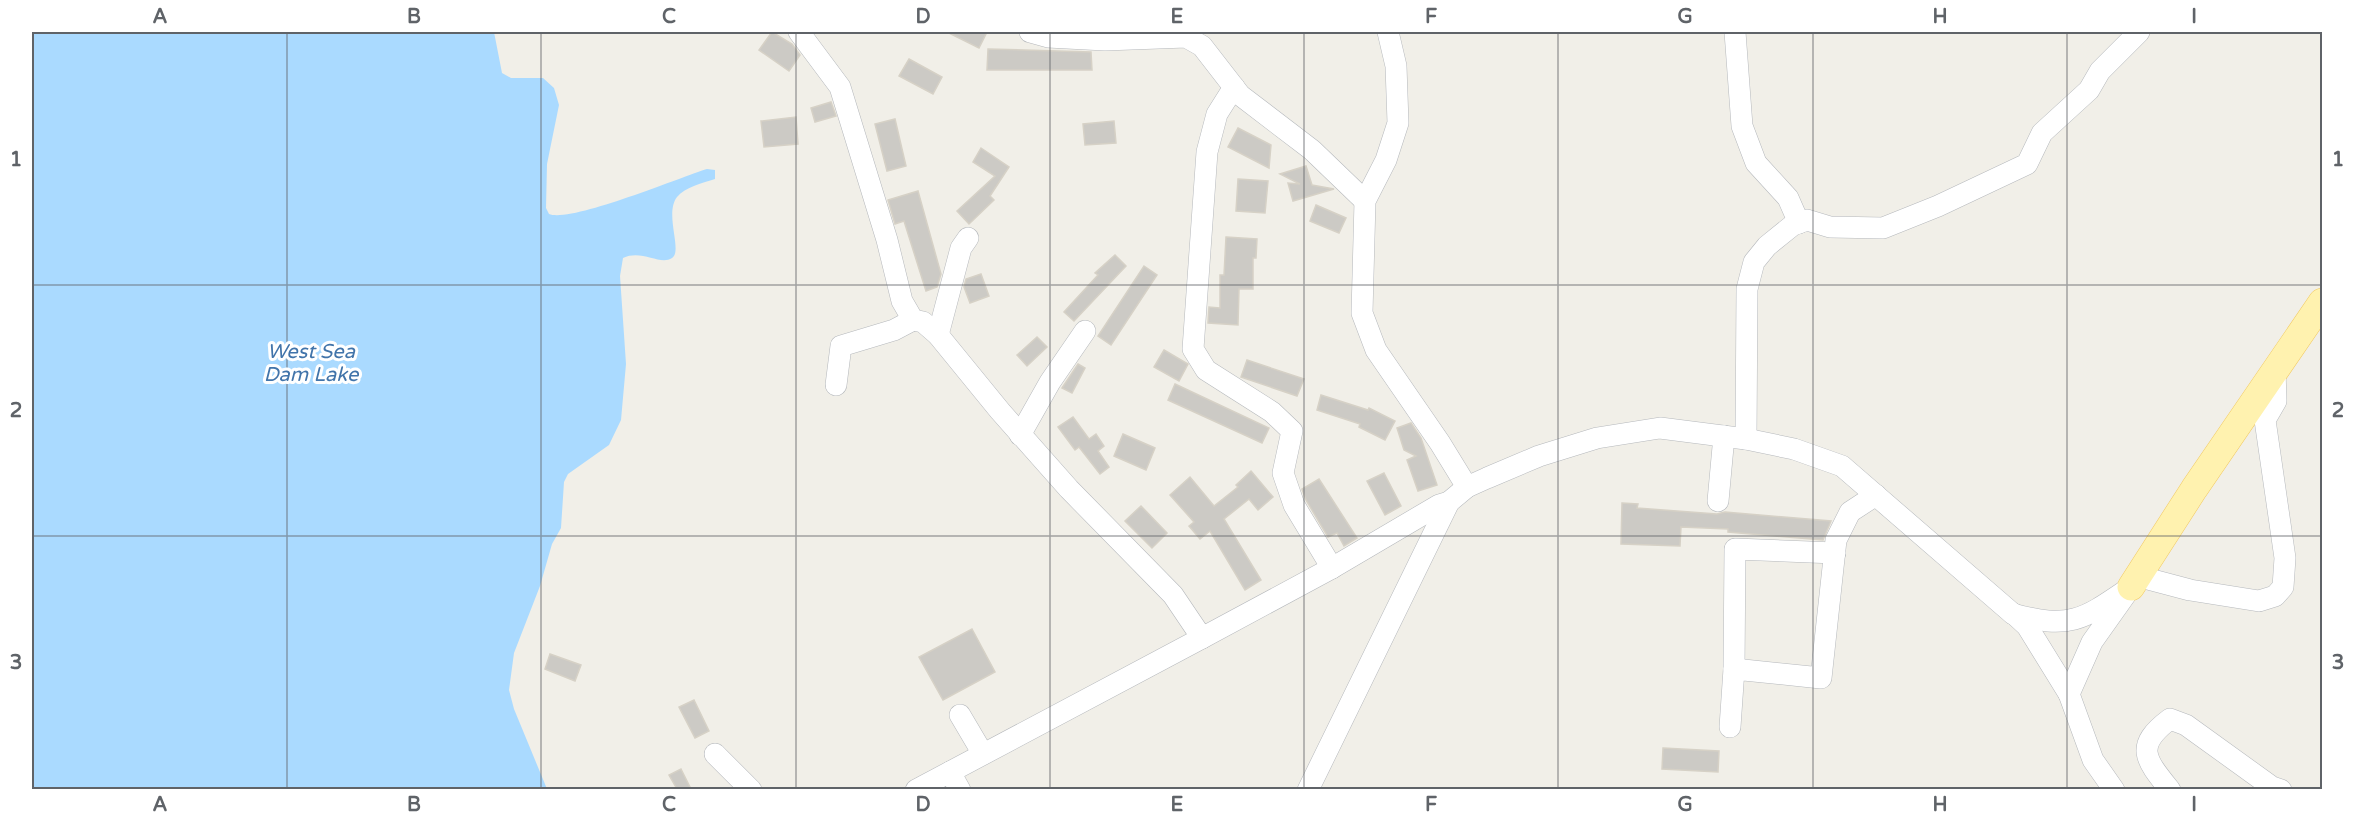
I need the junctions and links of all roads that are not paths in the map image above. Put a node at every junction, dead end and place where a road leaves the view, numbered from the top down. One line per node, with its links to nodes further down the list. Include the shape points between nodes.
1 (799, 32): 11 (street, via 840,87 902,301)
2 (1030, 32): 6 (street, via 1048,37 1105,40 1186,37 1202,46)
3 (1388, 32): 7 (street, via 1396,66 1398,123 1386,160)
4 (2139, 32): 8 (street, via 2100,71 2090,90 2042,133 2027,164 1883,228 1830,227 1807,220)
5 (1734, 33): 8 (street, via 1742,126 1756,163 1788,198)
6 (1234, 87): 7 (street, via 1312,150); 24 (street, via 1217,114 1207,152 1193,349 1206,370 1272,412 1292,431 1283,473 1294,505)
7 (1365, 201): 19 (street, via 1362,313 1376,350)
8 (1799, 223): 18 (street, via 1767,246 1754,262 1747,289)
9 (968, 238): 13 (street, via 961,248)
10 (2322, 302): 14 (main road)
11 (913, 320): 13 (street, via 923,322); 15 (street, via 841,346)
12 (1085, 331): 16 (street)
13 (938, 335): 16 (street)
14 (2275, 369): 25 (main road); 25 (street, via 2276,401 2265,420 2284,558 2283,587 2274,596 2259,601)
15 (836, 385)
16 (1020, 435): 27 (street, via 1173,595)
17 (1724, 436): 18 (street); 19 (street, via 1660,428 1597,438 1539,456); 21 (street)
18 (1746, 439): 20 (street, via 1794,449 1842,466)
19 (1467, 487): 22 (street)
20 (1875, 495): 23 (street, via 1850,512 1836,540); 26 (street)
21 (1718, 501)
22 (1449, 502): 24 (street); 37 (street)
23 (1835, 553): 28 (street, via 1821,678); 28 (street, via 1735,549)
24 (1332, 568): 27 (street)
25 (2134, 582): 26 (street, via 2089,616 2065,622); 29 (street, via 2091,642)
26 (2013, 614): 29 (street, via 2027,626)
27 (1202, 638): 33 (street)
28 (1734, 669): 31 (street)
29 (2069, 694): 38 (street, via 2093,760)
30 (960, 715): 33 (street)
31 (1730, 727)
32 (715, 754): 35 (street)
33 (983, 754): 34 (street)
34 (955, 781): 36 (street)
35 (751, 789)
36 (916, 789)
37 (1308, 789)
38 (2114, 789)
39 (2170, 789): 40 (street, via 2152,768 2146,749 2151,733 2169,719 2186,725 2272,787)
40 (2282, 789)

